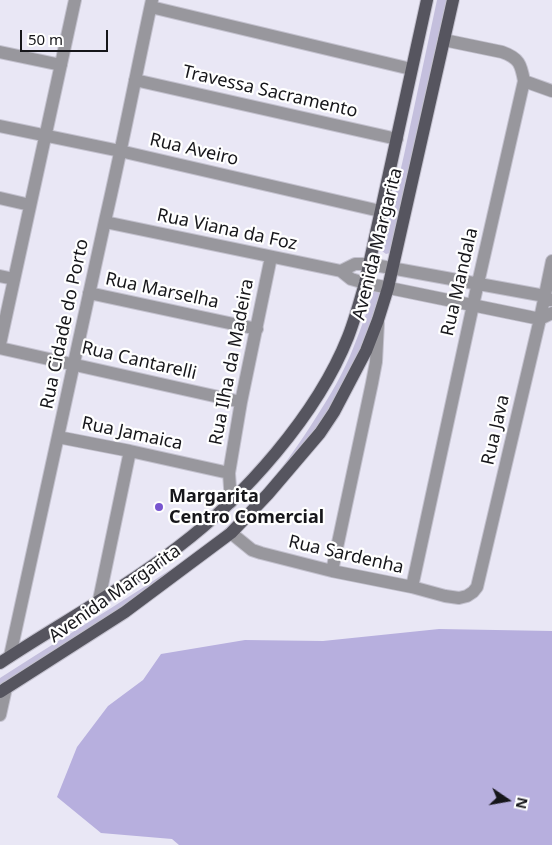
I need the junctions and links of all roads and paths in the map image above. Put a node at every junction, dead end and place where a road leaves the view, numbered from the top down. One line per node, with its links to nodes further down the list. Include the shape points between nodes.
1 (75, 0): 7 (street)
2 (427, 0): 8 (main road, Avenida Margarita)
3 (453, 0): 5 (main road, Avenida Margarita)
4 (152, 3): 8 (street); 9 (street, Rua Cidade do Porto)
5 (444, 40): 10 (street, via 511,55 522,68); 23 (main road, Avenida Margarita)
6 (0, 52): 7 (street)
7 (61, 65): 13 (street)
8 (412, 69): 14 (main road, Avenida Margarita)
9 (135, 80): 14 (street, Travessa Sacramento); 15 (street, Rua Cidade do Porto)
10 (524, 81): 11 (street); 28 (street, Rua Mandala)
11 (552, 91)
12 (0, 126): 13 (street, Rua Aveiro)
13 (46, 135): 15 (street, Rua Aveiro); 17 (street)
14 (397, 139): 18 (main road, Avenida Margarita)
15 (120, 151): 18 (street, Rua Aveiro); 19 (street, Rua Cidade do Porto)
16 (0, 198): 17 (street)
17 (30, 204): 26 (street)
18 (380, 212): 22 (main road, Avenida Margarita)
19 (105, 222): 20 (street, Rua Viana da Foz); 30 (street, Rua Cidade do Porto)
20 (271, 257): 24 (street, Rua Viana da Foz); 36 (street, Rua Ilha da Madeira)
21 (552, 261): 31 (street, Rua Java)
22 (369, 264): 23 (street); 24 (street, Rua Viana da Foz, via 355,264); 27 (main road, Avenida Margarita)
23 (393, 268): 28 (street); 29 (main road, Avenida Margarita)
24 (341, 271): 27 (street, Rua Viana da Foz)
25 (0, 276): 26 (street)
26 (14, 279): 37 (street)
27 (365, 283): 29 (street, Rua Viana da Foz); 44 (main road, Avenida Margarita, via 348,337 315,399 283,444)
28 (477, 283): 31 (street); 32 (street, Rua Mandala)
29 (388, 288): 32 (street, Rua Viana da Foz); 35 (main road, Avenida Margarita)
30 (89, 293): 36 (street, Rua Marselha); 39 (street, Rua Cidade do Porto)
31 (548, 299): 34 (street, Rua Java)
32 (473, 305): 34 (street, Rua Viana da Foz); 47 (street, Rua Mandala)
33 (552, 313): 34 (street)
34 (540, 319): 48 (street, Rua Java, via 477,587)
35 (378, 320): 45 (main road, Avenida Margarita, via 366,351 320,433); 46 (street, via 376,362)
36 (257, 329): 40 (street, Rua Ilha da Madeira)
37 (0, 344)
38 (0, 348): 39 (street, Rua Cantarelli)
39 (75, 364): 40 (street, Rua Cantarelli); 41 (street, Rua Cidade do Porto)
40 (241, 402): 43 (street, Rua Ilha da Madeira)
41 (58, 437): 42 (street, Rua Jamaica); 50 (street, Rua Cidade do Porto)
42 (130, 451): 43 (street, Rua Jamaica); 49 (street)
43 (229, 473): 44 (street)
44 (231, 502): 49 (main road, Avenida Margarita, via 177,548)
45 (231, 533): 46 (street, Rua Sardenha, via 252,550); 51 (main road, Avenida Margarita, via 125,612)
46 (332, 571): 47 (street, Rua Sardenha)
47 (412, 587): 48 (street, Rua Sardenha)
48 (460, 598)
49 (99, 600): 50 (main road, Avenida Margarita)
50 (5, 659)
51 (3, 690): 52 (street)
52 (0, 715)

